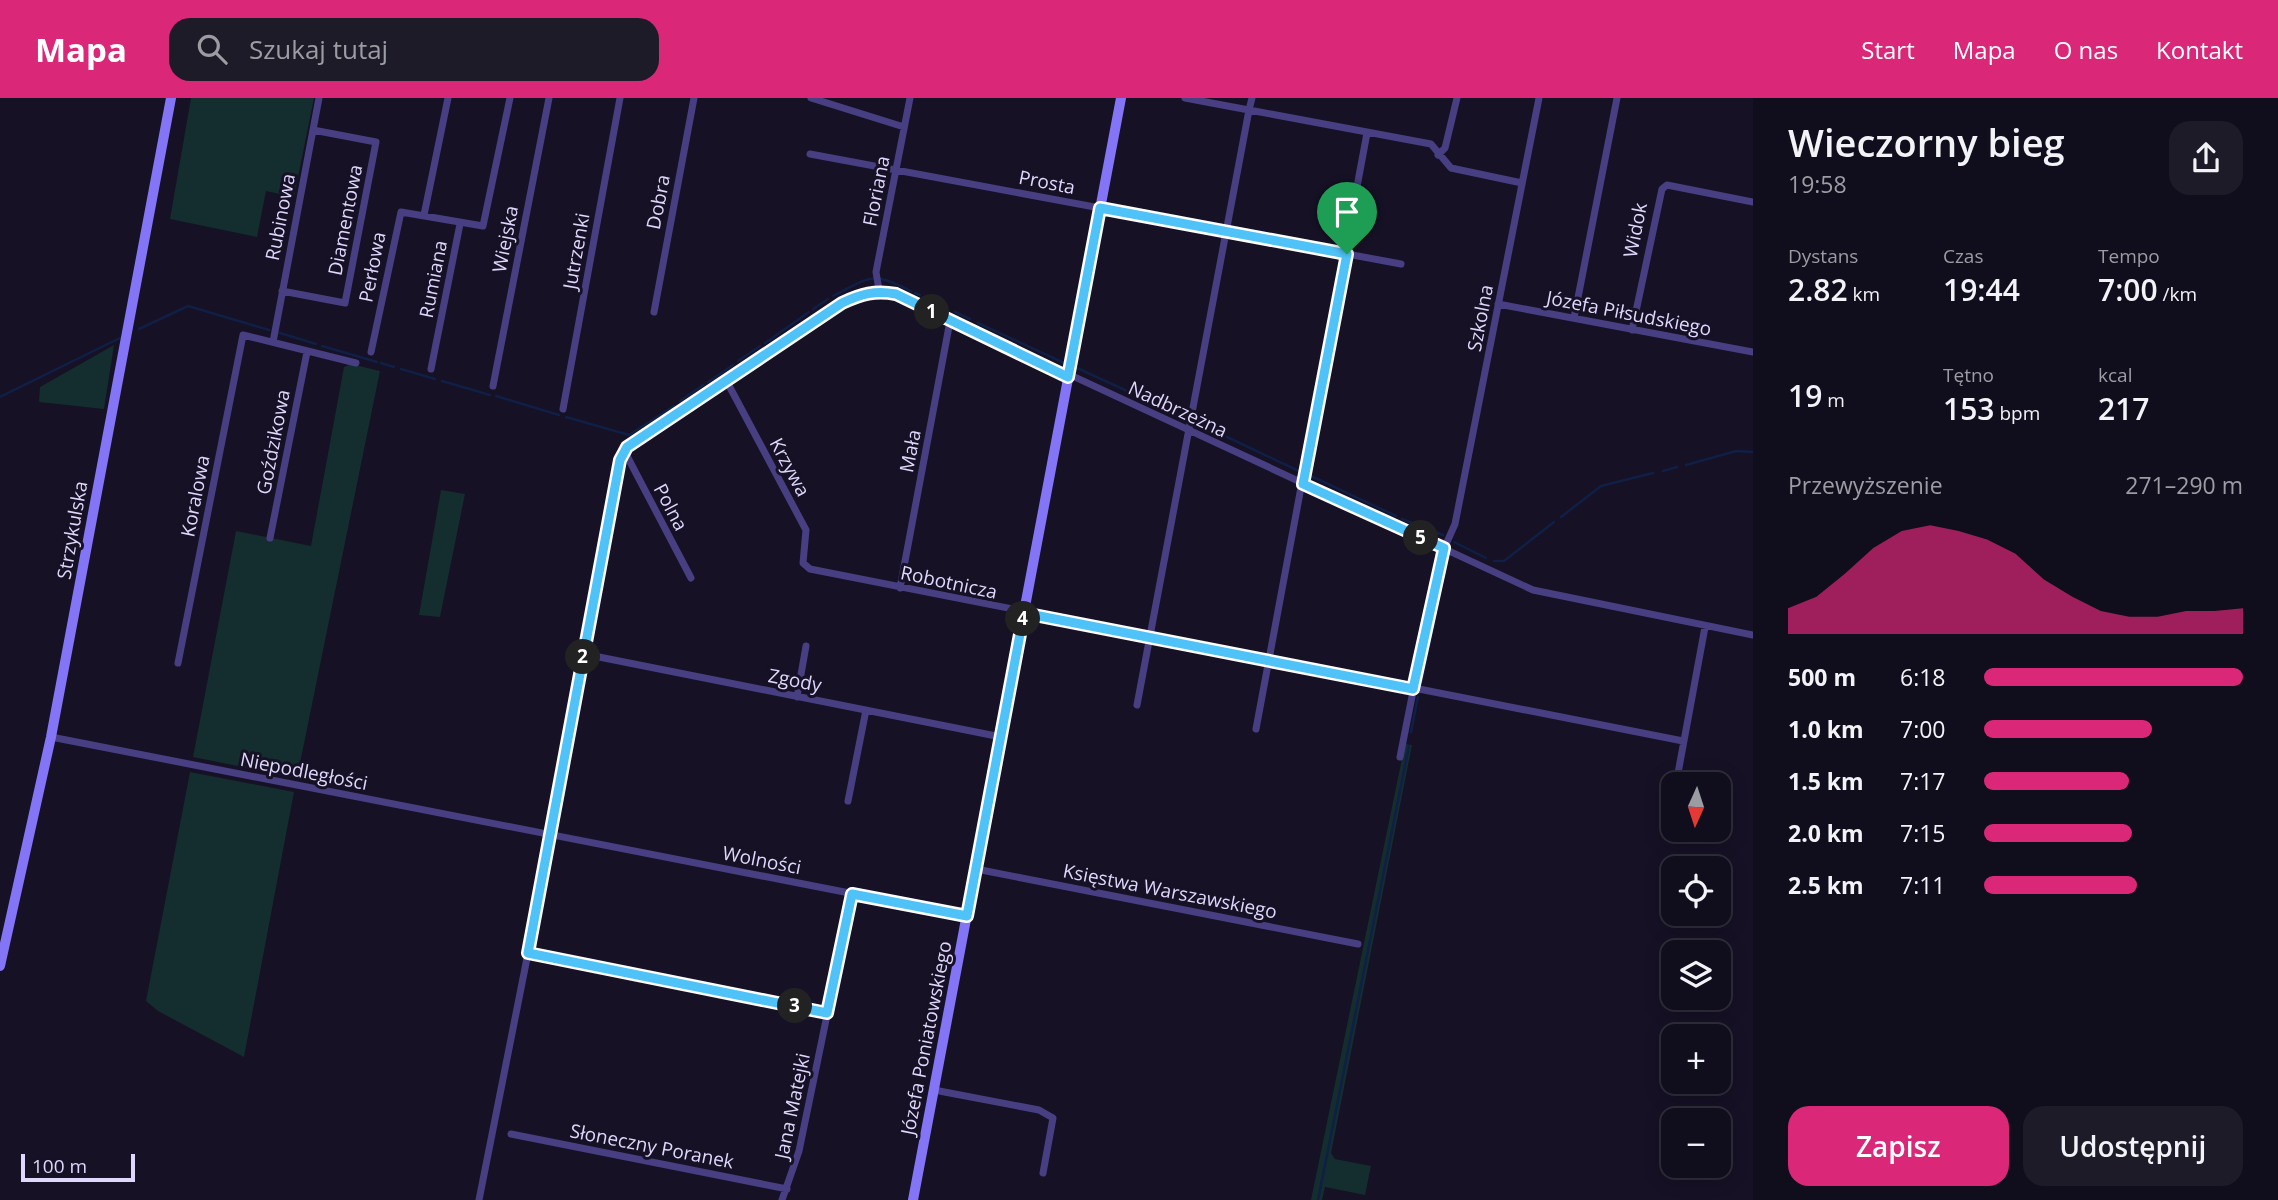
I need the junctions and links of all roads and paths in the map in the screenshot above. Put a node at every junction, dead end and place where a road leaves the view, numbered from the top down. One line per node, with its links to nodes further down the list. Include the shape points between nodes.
1 (171, 98): 69 (street, Strzykulska)
2 (319, 98): 18 (street, Rubinowa)
3 (447, 98): 26 (street)
4 (510, 98): 27 (street, Rumiana, via 486,220 483,226)
5 (549, 98): 46 (street, Wiejska)
6 (620, 98): 47 (street, Jutrzenki)
7 (694, 98): 34 (street, Dobra)
8 (811, 98): 17 (street)
9 (910, 98): 17 (street, Floriana)
10 (1121, 98): 25 (street, Józefa Poniatowskiego)
11 (1185, 98): 16 (street)
12 (1252, 98): 16 (street)
13 (1457, 98): 21 (street, via 1446,146)
14 (1539, 98): 23 (street, Szkolna)
15 (1617, 98): 35 (street)
16 (1249, 110): 19 (street); 28 (street)
17 (904, 127): 22 (street, Floriana)
18 (313, 130): 32 (street, Rubinowa); 32 (street, Diamentowa, via 376,142 348,290 345,303)
19 (1367, 133): 21 (street, via 1431,144); 29 (street)
20 (810, 154): 22 (street, Prosta)
21 (1438, 155): 23 (street, via 1451,168)
22 (896, 170): 25 (street, Prosta); 31 (street, Floriana, via 876,272)
23 (1522, 183): 33 (street, Szkolna)
24 (1753, 202): 37 (street, Widok, via 1667,185 1662,189)
25 (1100, 208): 28 (street, Prosta); 44 (street, Józefa Poniatowskiego)
26 (424, 215): 27 (street); 40 (street, Perłowa, via 401,212 397,219)
27 (460, 224): 43 (street, Rumiana)
28 (1227, 231): 29 (street, Prosta); 48 (street)
29 (1347, 254): 30 (street, Prosta); 50 (street)
30 (1401, 264)
31 (879, 290): 36 (street, Nadbrzeżna); 45 (street, via 842,303)
32 (282, 291): 38 (street, Rubinowa)
33 (1498, 304): 35 (street, Józefa Piłsudskiego); 52 (street, Szkolna, via 1455,524)
34 (654, 312)
35 (1574, 318): 37 (street, Józefa Piłsudskiego)
36 (950, 321): 44 (street, Nadbrzeżna); 55 (street, Mała)
37 (1632, 330): 41 (street, Józefa Piłsudskiego)
38 (273, 342): 39 (street); 63 (street, Koralowa, via 243,335)
39 (307, 352): 42 (street); 51 (street, Goździkowa)
40 (371, 352)
41 (1753, 352)
42 (356, 363)
43 (431, 369)
44 (1068, 377): 48 (street, Nadbrzeżna); 56 (street, Józefa Poniatowskiego)
45 (726, 380): 49 (street); 53 (street, Krzywa, via 806,530 803,563)
46 (493, 387)
47 (563, 409)
48 (1190, 432): 50 (street, Nadbrzeżna); 59 (street)
49 (626, 452): 54 (street, Polna); 61 (street, via 620,460)
50 (1303, 484): 52 (street, Nadbrzeżna); 62 (street)
51 (270, 538)
52 (1444, 548): 57 (street, Nadbrzeżna, via 1533,590); 64 (street, Szkolna)
53 (810, 569): 55 (street, Robotnicza)
54 (691, 578)
55 (901, 587): 56 (street, Robotnicza)
56 (1024, 613): 59 (street, Robotnicza); 70 (street, Józefa Poniatowskiego)
57 (1705, 627): 58 (street, Nadbrzeżna); 71 (street)
58 (1753, 635)
59 (1149, 637): 62 (street, Robotnicza); 66 (street)
60 (806, 646): 65 (street)
61 (584, 654): 65 (street, Zgody); 75 (street)
62 (1269, 660): 64 (street, Robotnicza); 68 (street)
63 (178, 663)
64 (1413, 689): 71 (street, Robotnicza); 72 (street, Szkolna)
65 (797, 697): 67 (street, Zgody)
66 (1137, 705)
67 (866, 710): 70 (street, Zgody); 74 (street)
68 (1256, 729)
69 (51, 737): 75 (street, Niepodległości); 81 (street, Strzykulska)
70 (1001, 737): 76 (street, Józefa Poniatowskiego)
71 (1683, 741): 73 (street)
72 (1400, 757)
73 (1678, 772)
74 (848, 801)
75 (550, 835): 77 (street, Wolności); 80 (street)
76 (976, 869): 78 (street, Józefa Poniatowskiego); 79 (street, Księstwa Warszawskiego)
77 (852, 894): 78 (street, Wolności); 82 (street, Jana Matejki)
78 (967, 916): 83 (street, Józefa Poniatowskiego)
79 (1358, 944)
80 (528, 953): 82 (street); 87 (street)
81 (0, 966)
82 (827, 1013): 86 (street, Jana Matejki)
83 (934, 1090): 85 (street, via 1039,1110 1053,1118); 89 (street, Józefa Poniatowskiego)
84 (512, 1134): 86 (street, Słoneczny Poranek)
85 (1043, 1173)
86 (787, 1189): 88 (street, Jana Matejki)
87 (478, 1200)
88 (782, 1200)
89 (913, 1200)

